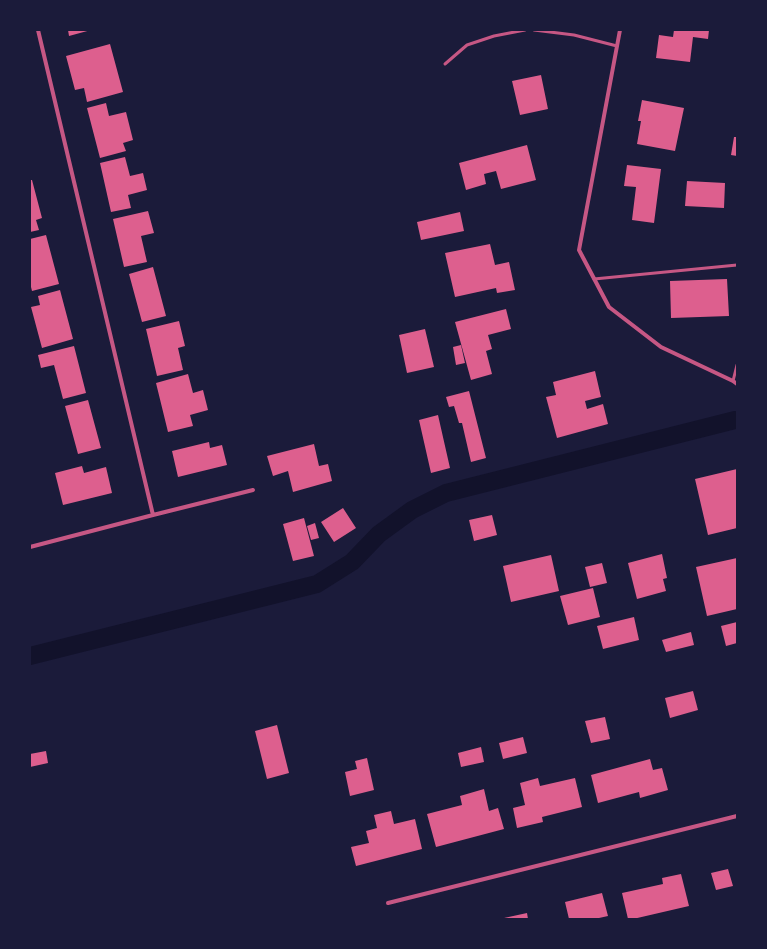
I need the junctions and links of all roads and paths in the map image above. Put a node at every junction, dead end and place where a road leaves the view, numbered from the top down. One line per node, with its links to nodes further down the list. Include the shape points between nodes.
1 (38, 30): 12 (street)
2 (525, 30): 6 (lane, via 467,45)
3 (534, 30): 5 (lane, via 574,34)
4 (620, 30): 5 (street)
5 (617, 46): 8 (street, via 579,250)
6 (445, 64)
7 (737, 265): 8 (lane)
8 (594, 279): 10 (street, via 609,307 661,347)
9 (737, 365): 10 (lane)
10 (735, 383)
11 (253, 490): 12 (street)
12 (153, 515): 13 (street)
13 (30, 547)
14 (737, 816): 15 (street)
15 (388, 902)

